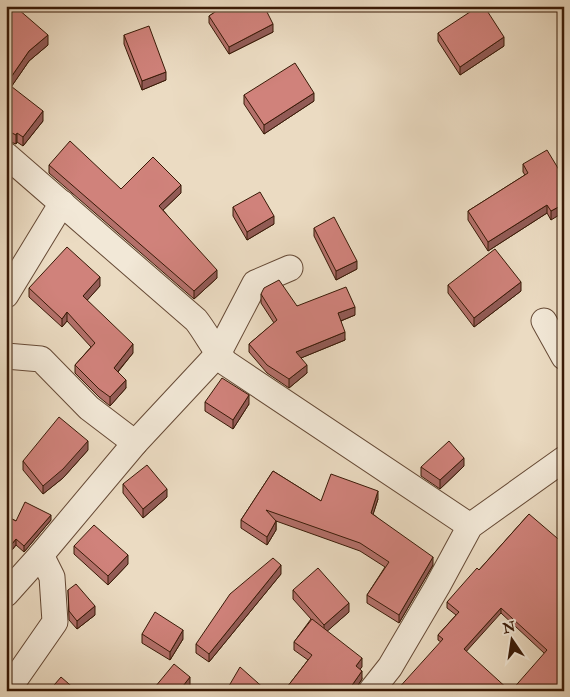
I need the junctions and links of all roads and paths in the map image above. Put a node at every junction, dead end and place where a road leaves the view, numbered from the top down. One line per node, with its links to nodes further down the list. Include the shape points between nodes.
1 (6, 155): 2 (street)
2 (62, 203): 4 (street); 6 (street, via 196,320)
3 (290, 268): 6 (street, via 254,283)
4 (6, 296)
5 (544, 321): 8 (street)
6 (218, 354): 9 (street); 11 (street, via 226,363)
7 (6, 356): 9 (street, via 41,358 89,408)
8 (564, 357)
9 (135, 443): 12 (street)
10 (564, 459): 11 (street)
11 (470, 526): 15 (street, via 390,667)
12 (41, 555): 13 (street); 14 (street, via 52,577 55,622)
13 (6, 594)
14 (7, 691)
15 (370, 691)

